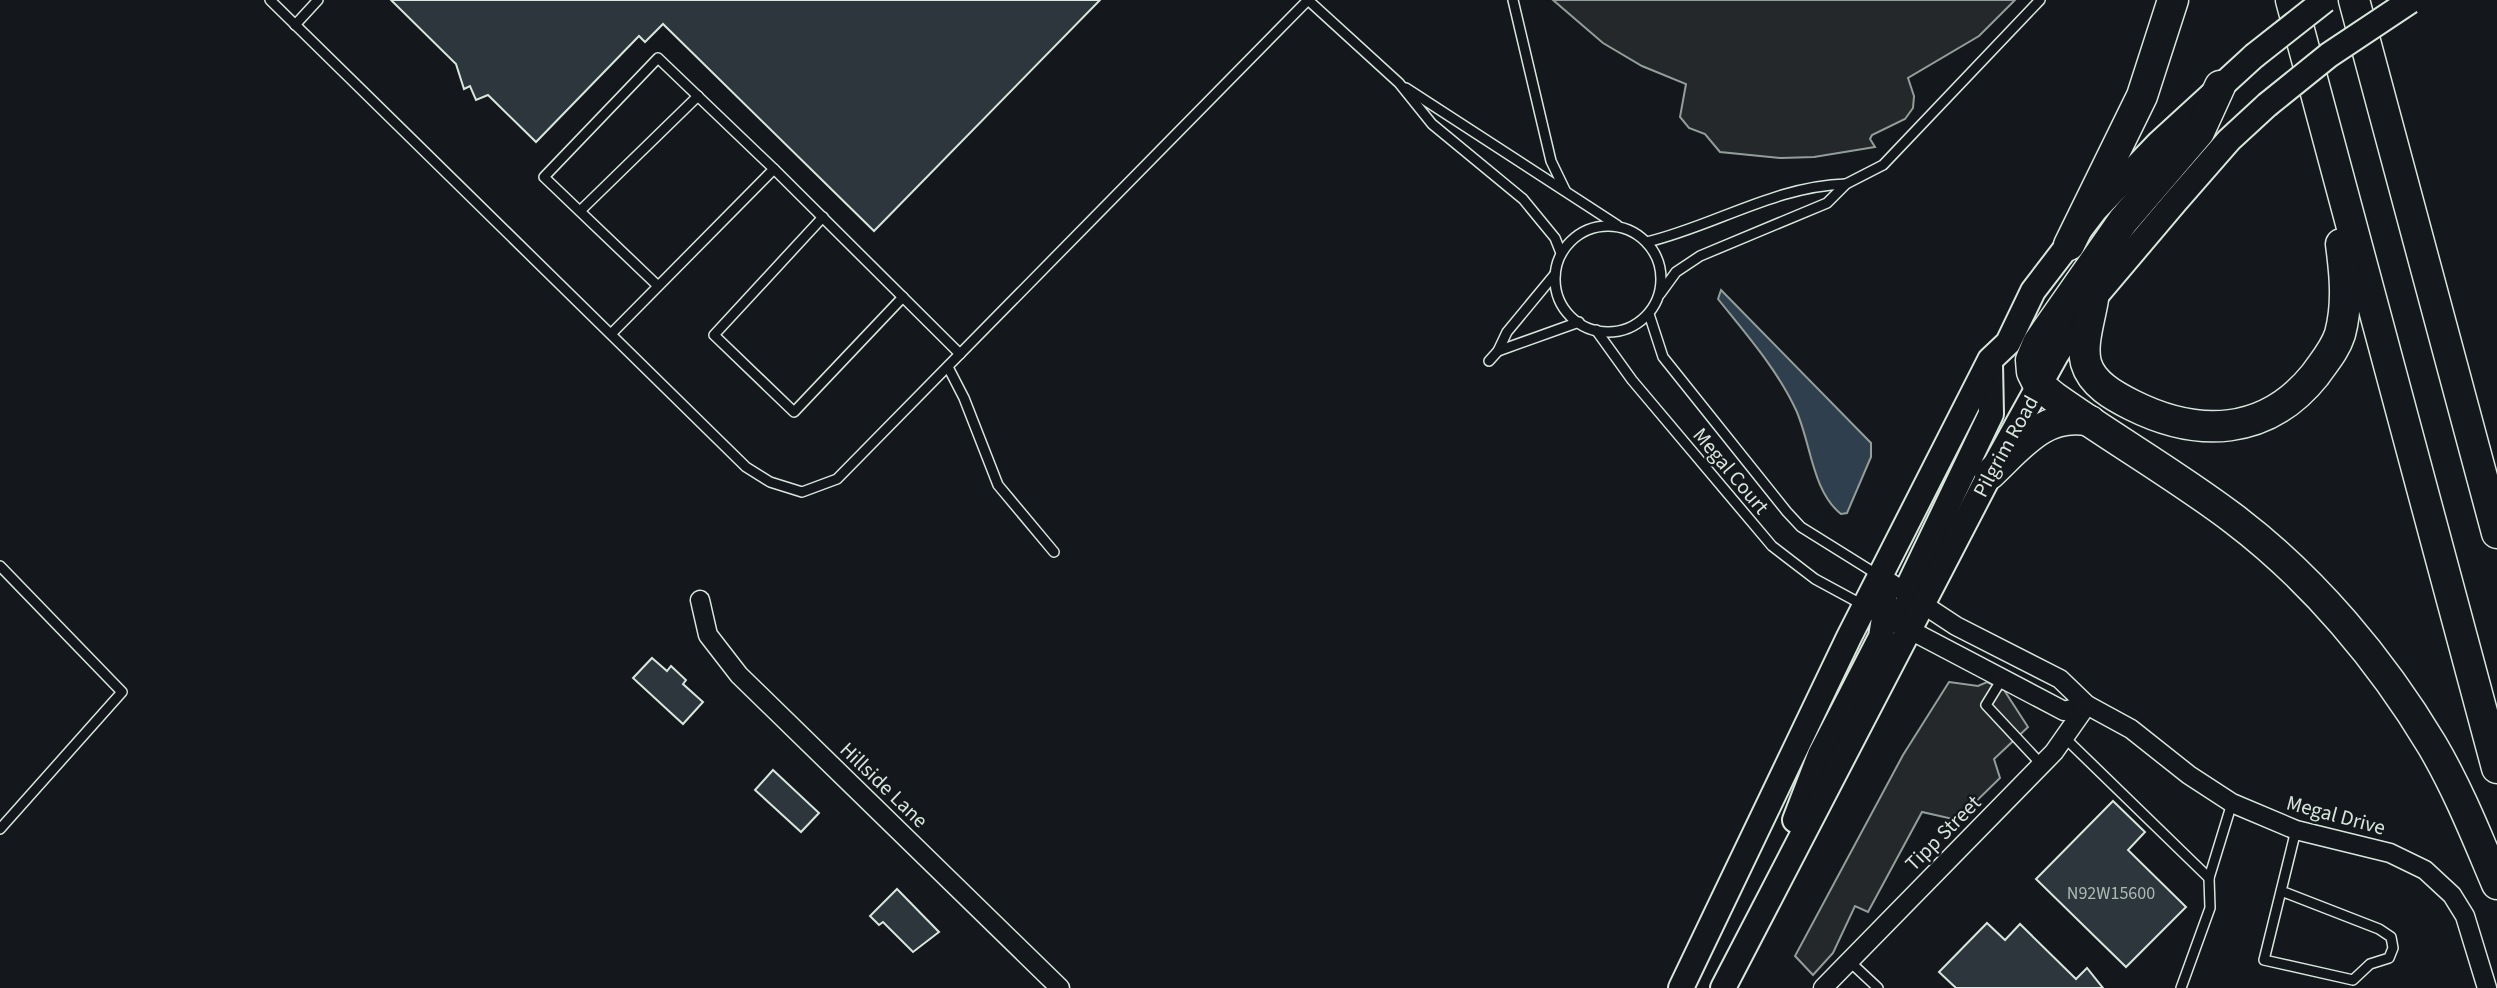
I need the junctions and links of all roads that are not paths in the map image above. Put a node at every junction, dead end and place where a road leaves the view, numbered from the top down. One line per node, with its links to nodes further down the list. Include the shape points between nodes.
1 (270, 0): 13 (lane)
2 (318, 0): 13 (lane)
3 (1308, 0): 14 (lane); 36 (lane)
4 (1513, 0): 19 (lane, via 1551,161)
5 (2040, 0): 18 (lane, via 1898,151 1868,175)
6 (2173, 0): 24 (highway, via 2142,96)
7 (2277, 0): 30 (highway, via 2338,230 2346,277 2339,335 2329,357 2285,404 2245,424 2213,428 2162,420 2109,392 2089,369 2086,348)
8 (2291, 0): 56 (highway)
9 (2325, 0): 15 (street, bridge)
10 (2354, 0): 44 (highway)
11 (2373, 0): 43 (highway)
12 (2410, 0): 30 (street, Pilgrim Road, bridge, via 2329,55 2219,150)
13 (295, 25): 34 (lane)
14 (1399, 83): 19 (lane); 25 (lane, via 1432,124 1523,199 1555,238)
15 (2220, 86): 24 (street, via 2115,188); 40 (highway, via 2199,132 2123,221 2044,332 2031,366)
16 (698, 96): 17 (lane); 20 (lane); 20 (lane, via 658,58 544,177)
17 (774, 169): 21 (lane); 27 (lane)
18 (1846, 184): 23 (lane, via 1819,185 1782,195); 28 (lane, via 1827,203 1700,256 1676,272)
19 (1566, 191): 22 (lane)
20 (580, 211): 27 (lane)
21 (823, 218): 29 (lane); 29 (lane, via 714,335 794,412)
22 (1618, 226): 23 (lane); 25 (lane, via 1596,226 1576,236)
23 (1647, 242): 28 (lane, via 1662,272)
24 (2069, 245): 37 (street, via 2032,291 2008,343)
25 (1561, 253): 26 (lane)
26 (1555, 274): 32 (lane, via 1558,297); 35 (lane, via 1507,332)
27 (659, 286): 34 (lane)
28 (1660, 294): 31 (lane)
29 (903, 296): 36 (lane)
30 (2093, 299): 40 (street, Pilgrim Road)
31 (1650, 314): 33 (lane, via 1632,327); 47 (lane, Megal Court, via 1663,357 1787,512 1801,527)
32 (1579, 322): 33 (lane); 35 (lane)
33 (1596, 330): 50 (lane, Megal Court, via 1632,380 1772,546 1815,579)
34 (612, 333): 39 (lane, via 746,467 770,482 803,492 837,479)
35 (1498, 351): 38 (lane)
36 (960, 354): 39 (lane)
37 (1990, 360): 47 (street); 48 (street, via 1991,414 1923,554)
38 (1489, 361)
39 (948, 367): 45 (lane, via 998,485)
40 (2038, 384): 41 (highway); 42 (street, Pilgrim Road)
41 (2090, 421): 42 (highway, via 2048,423); 62 (highway, via 2254,535 2367,650 2432,745)
42 (1990, 474): 48 (street, Pilgrim Road)
43 (2497, 480)
44 (2497, 533)
45 (1054, 552)
46 (0, 566): 58 (lane, via 122,692)
47 (1880, 576): 48 (street, Megal Drive); 50 (street)
48 (1915, 598): 51 (street); 53 (street, Megal Drive, via 1956,626 2060,679)
49 (700, 600): 65 (street, Hillside Lane, via 708,635 738,675)
50 (1875, 611): 51 (street); 60 (street, via 1881,636 1820,755 1796,818); 66 (street)
51 (1909, 629): 52 (street); 60 (street)
52 (2002, 679): 53 (street, via 2064,711); 55 (lane, via 1986,705)
53 (2087, 705): 54 (street, Tipp Street); 57 (street, Megal Drive, via 2131,729)
54 (2066, 739): 55 (street, Tipp Street); 61 (lane)
55 (2042, 765): 64 (street, Tipp Street)
56 (2497, 768)
57 (2232, 803): 59 (street, Megal Drive); 61 (lane)
58 (0, 829)
59 (2296, 830): 63 (lane); 71 (street, Megal Drive, via 2390,853 2434,877 2465,916)
60 (1791, 856): 67 (street)
61 (2209, 878): 70 (lane, via 2210,908)
62 (2497, 884)
63 (2281, 891): 63 (lane, via 2264,960 2353,980 2370,964 2389,958 2391,937 2379,929)
64 (1849, 961): 68 (street, Tipp Street); 69 (lane)
65 (1060, 988)
66 (1681, 988)
67 (1723, 988)
68 (1823, 988)
69 (1878, 988)
70 (2181, 988)
71 (2487, 988)

